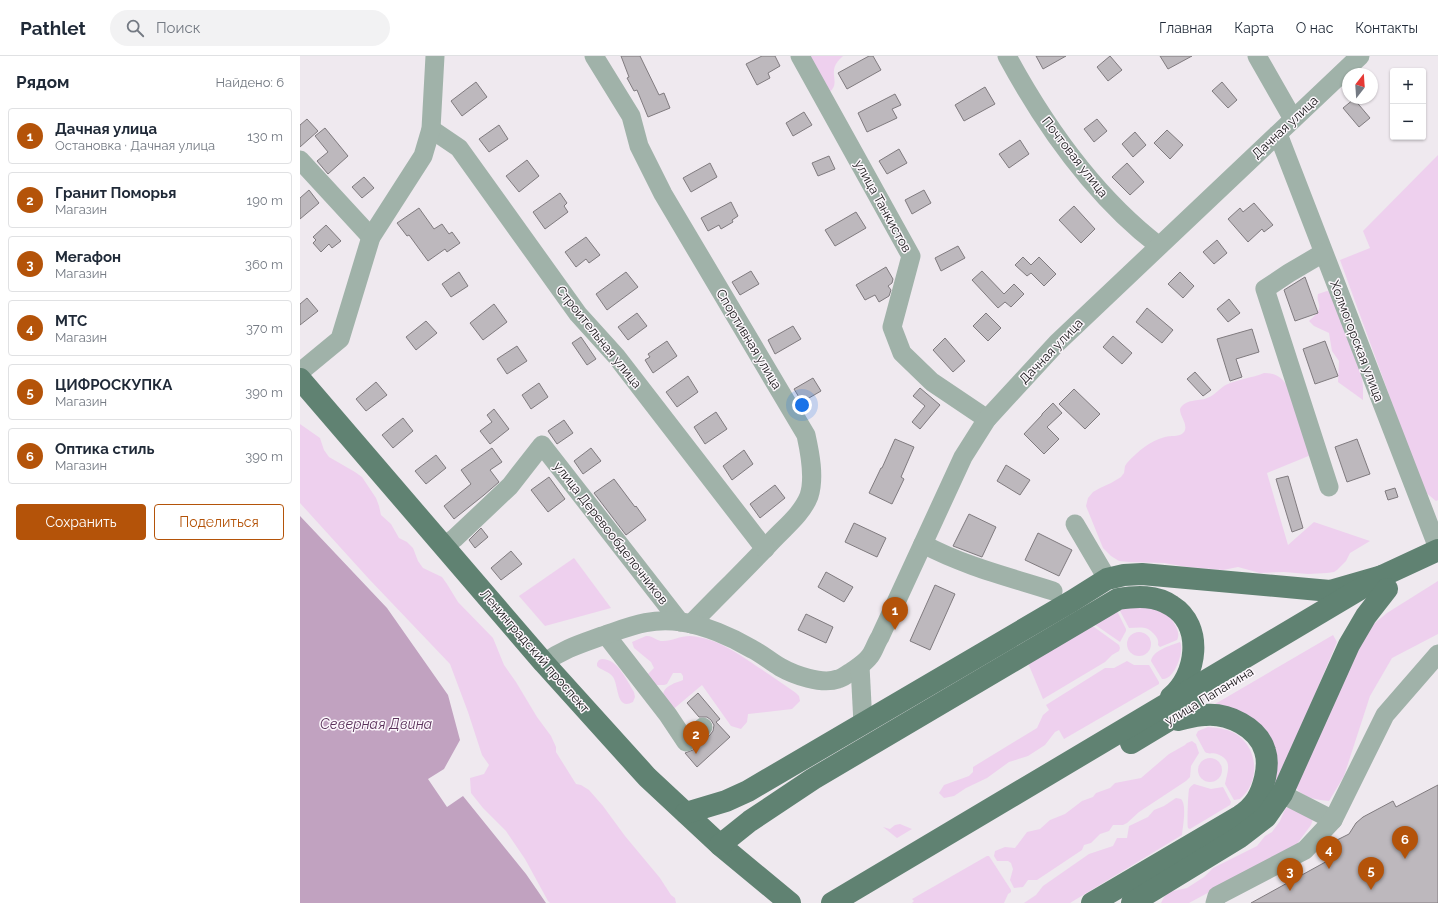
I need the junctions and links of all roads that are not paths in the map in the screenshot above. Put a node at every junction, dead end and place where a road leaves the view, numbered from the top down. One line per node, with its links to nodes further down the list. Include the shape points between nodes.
1 (435, 56): 8 (street)
2 (594, 56): 21 (street, Спортивная улица, via 631,116 639,146 663,194 806,435 811,479 809,495 799,514)
3 (800, 56): 16 (street, улица Танкистов, via 911,256 892,327 902,353 932,382)
4 (1006, 56): 12 (street, Почтовая улица, via 1064,147 1102,194 1138,230)
5 (1256, 56): 7 (street)
6 (1360, 56): 7 (street, Дачная улица)
7 (1293, 119): 9 (street, Дачная улица)
8 (432, 129): 11 (street, via 423,156); 21 (street, Строительная улица, via 459,148 578,314 616,356)
9 (1278, 134): 12 (street, Дачная улица); 13 (street, Холмогорская улица)
10 (300, 160): 11 (street)
11 (371, 237): 14 (street, via 340,339)
12 (1159, 246): 16 (street, Дачная улица, via 1057,343)
13 (1323, 253): 17 (street, via 1265,289); 22 (street, Холмогорская улица)
14 (300, 372)
15 (300, 379): 20 (main road, Ленинградский проспект)
16 (987, 419): 19 (street, Дачная улица, via 963,457)
17 (1328, 487)
18 (1075, 524): 23 (street)
19 (923, 544): 25 (street, via 981,569); 30 (street, Дачная улица, via 870,656)
20 (444, 546): 26 (street, улица Деревообделочников, via 456,538 510,486 542,445); 29 (main road, Ленинградский проспект)
21 (765, 549): 26 (street, Спортивная улица)
22 (1438, 549): 24 (main road, улица Папанина)
23 (1106, 579): 24 (main road, via 1142,574 1330,590); 32 (main road)
24 (1385, 582): 31 (main road, улица Папанина); 34 (main road, via 1349,645)
25 (1053, 591)
26 (685, 623): 27 (street, Дачная улица, via 656,621); 30 (street, Дачная улица, via 731,638 800,677 821,681 838,680)
27 (606, 634): 29 (street, Дачная улица, via 558,653); 33 (street, via 686,742)
28 (1438, 654): 37 (street, via 1385,715)
29 (544, 663): 35 (main road, Ленинградский проспект, via 648,777)
30 (860, 666): 32 (street)
31 (1156, 719): 36 (main road, via 1206,714 1221,716 1245,725 1253,732 1265,749 1267,758 1267,770); 38 (main road, улица Папанина); 39 (main road, via 1190,671 1194,653 1191,630 1182,615 1160,600 1146,597 1118,598 813,779)
32 (863, 724): 35 (main road, via 748,791 726,801)
33 (703, 728)
34 (1282, 794): 36 (main road, via 1266,817); 37 (street)
35 (686, 813): 39 (main road, Ленинградский проспект)
36 (1255, 816): 43 (main road, via 1240,816); 44 (main road, via 1240,837)
37 (1333, 820): 45 (street, via 1305,850 1217,896)
38 (973, 828): 41 (main road); 42 (main road)
39 (720, 845): 40 (main road, Ленинградский проспект)
40 (790, 903)
41 (832, 903)
42 (862, 903)
43 (1092, 903)
44 (1132, 903)
45 (1215, 903)

